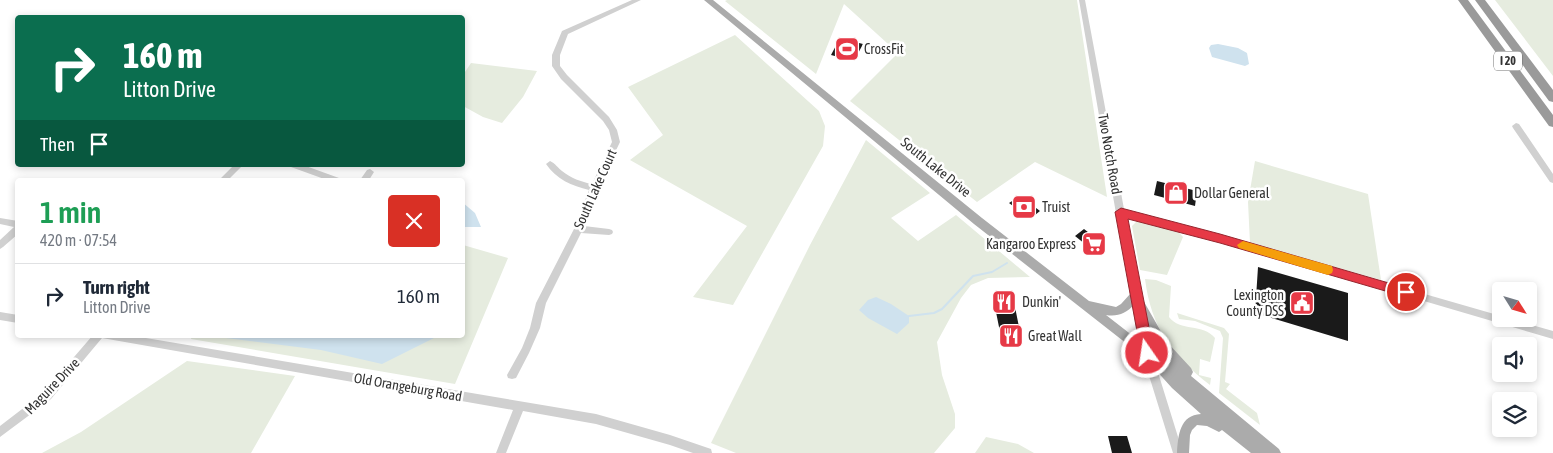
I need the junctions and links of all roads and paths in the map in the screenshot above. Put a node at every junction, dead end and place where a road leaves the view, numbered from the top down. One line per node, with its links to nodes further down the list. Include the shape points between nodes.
1 (638, 0): 17 (street, South Lake Court, via 565,33 556,55 556,66 564,77 613,130 616,142)
2 (708, 0): 26 (main road, South Lake Drive)
3 (1082, 0): 18 (street, Two Notch Road)
4 (1463, 0): 7 (highway, I 20)
5 (1480, 0): 6 (highway, I 20)
6 (1553, 98)
7 (1553, 123)
8 (1516, 126): 16 (street)
9 (550, 164): 17 (street, via 562,178)
10 (237, 167): 13 (street)
11 (300, 167): 14 (street)
12 (370, 172): 15 (street)
13 (225, 178)
14 (330, 178)
15 (366, 178)
16 (1553, 180)
17 (594, 188): 22 (street, South Lake Court)
18 (1121, 212): 25 (street, Two Notch Road); 29 (street)
19 (0, 221): 20 (street)
20 (15, 225)
21 (15, 229): 24 (street)
22 (578, 229): 23 (street); 33 (street, South Lake Court, via 541,303 535,328)
23 (609, 232)
24 (0, 245)
25 (1135, 296): 26 (main road, via 1118,312); 32 (street, Two Notch Road); 34 (main road, via 1163,346)
26 (1080, 301): 32 (main road, South Lake Drive)
27 (0, 316): 28 (street)
28 (15, 318)
29 (1553, 335)
30 (96, 338): 36 (street, Maguire Drive, via 47,396)
31 (122, 338): 35 (street, Old Orangeburg Road)
32 (1147, 353): 34 (main road, South Lake Drive, via 1173,368); 37 (main road, South Lake Drive, via 1168,379); 40 (street, Two Notch Road)
33 (512, 375)
34 (1212, 400): 43 (main road, South Lake Drive)
35 (520, 406): 38 (street); 39 (street, Old Orangeburg Road, via 596,419)
36 (0, 432)
37 (1248, 443): 41 (main road, via 1214,423 1194,420 1185,428); 42 (main road, South Lake Drive)
38 (501, 453)
39 (707, 453)
40 (1178, 453)
41 (1183, 453)
42 (1260, 453)
43 (1275, 453)

